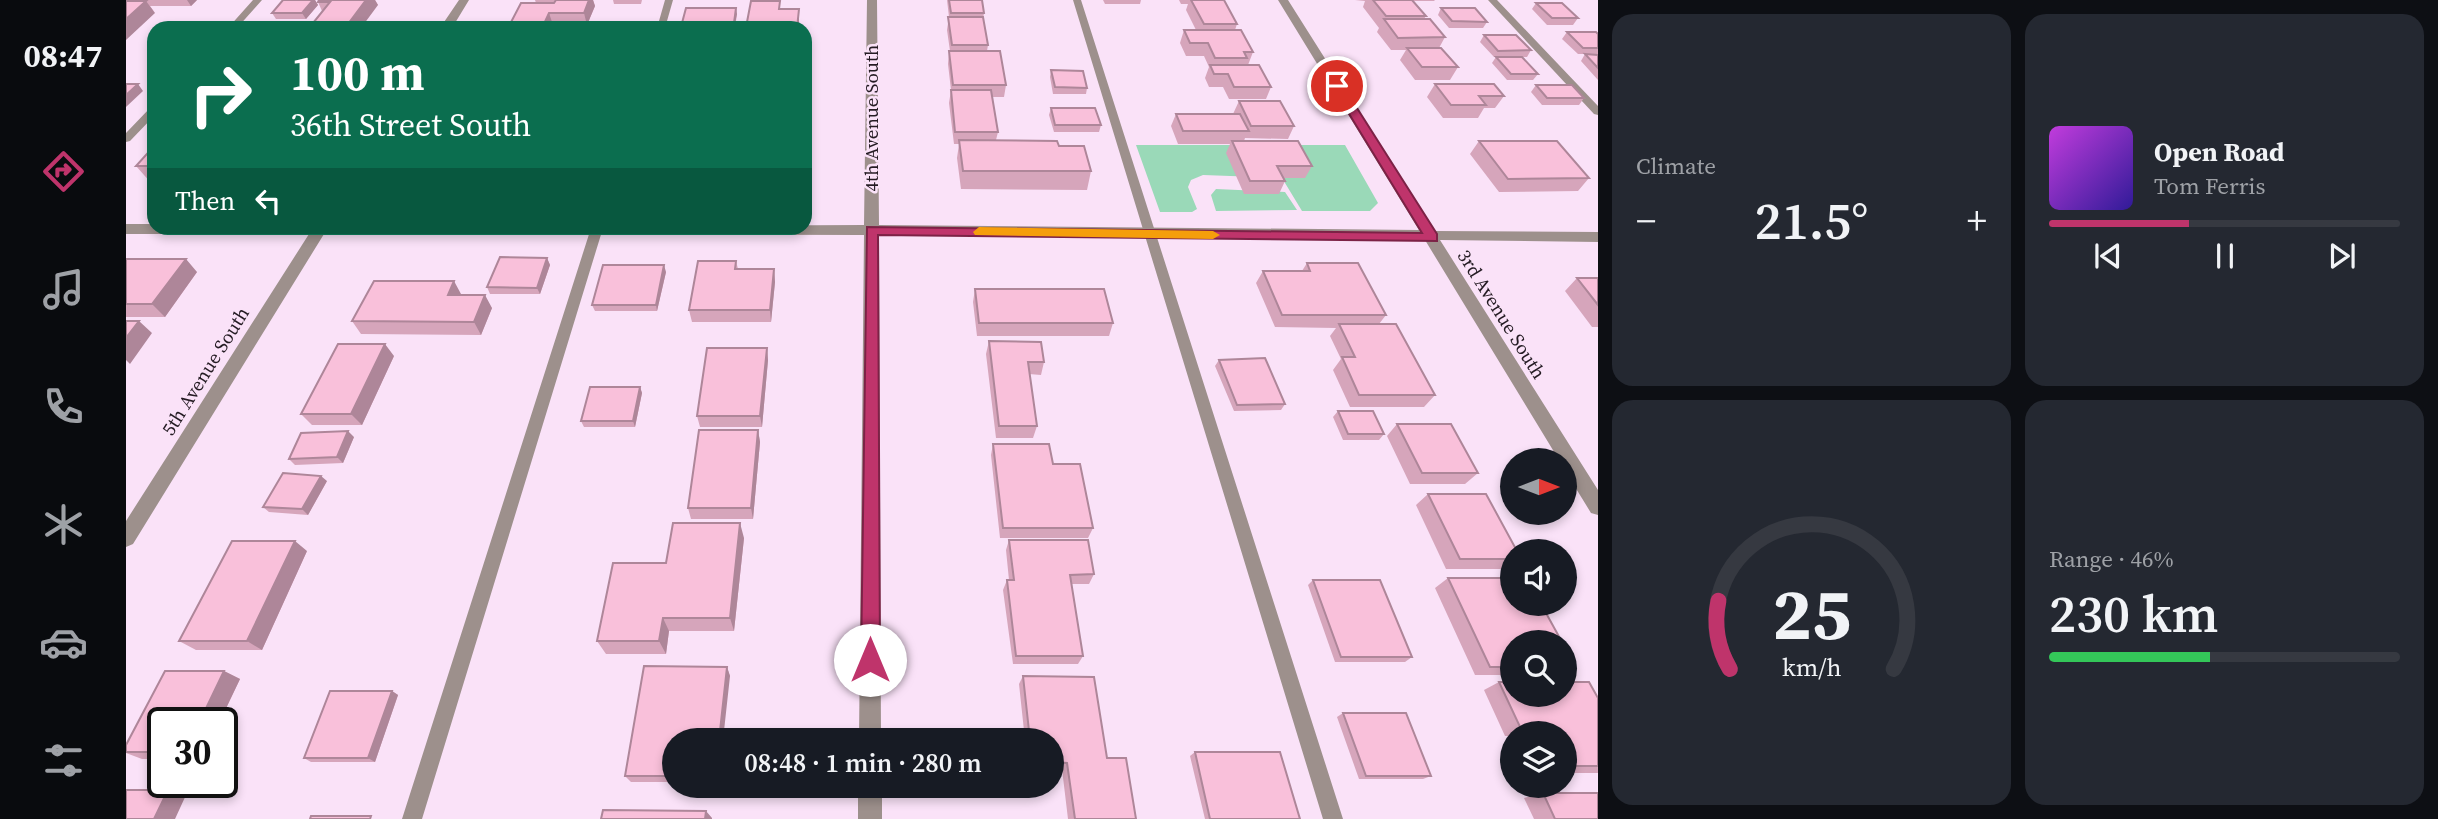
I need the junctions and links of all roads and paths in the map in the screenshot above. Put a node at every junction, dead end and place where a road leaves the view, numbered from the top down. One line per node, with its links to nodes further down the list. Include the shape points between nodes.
1 (258, 0): 8 (lane)
2 (464, 0): 9 (street)
3 (670, 0): 10 (lane)
4 (872, 0): 17 (street, 4th Avenue South)
5 (1077, 0): 18 (lane)
6 (1283, 0): 22 (street, 3rd Avenue South)
7 (1492, 0): 11 (lane)
8 (238, 21)
9 (450, 21)
10 (663, 21)
11 (1598, 112)
12 (147, 117): 13 (lane)
13 (126, 139)
14 (126, 229): 15 (street)
15 (147, 229)
16 (812, 230): 17 (street)
17 (871, 230): 18 (street); 25 (street, 4th Avenue South)
18 (1149, 234): 22 (street); 29 (lane)
19 (315, 235): 24 (street, 5th Avenue South)
20 (595, 235): 27 (lane)
21 (1598, 237): 22 (street)
22 (1432, 238): 23 (street, 3rd Avenue South)
23 (1598, 507)
24 (126, 537)
25 (870, 728)
26 (870, 798): 28 (street)
27 (412, 819)
28 (870, 819)
29 (1333, 819)

